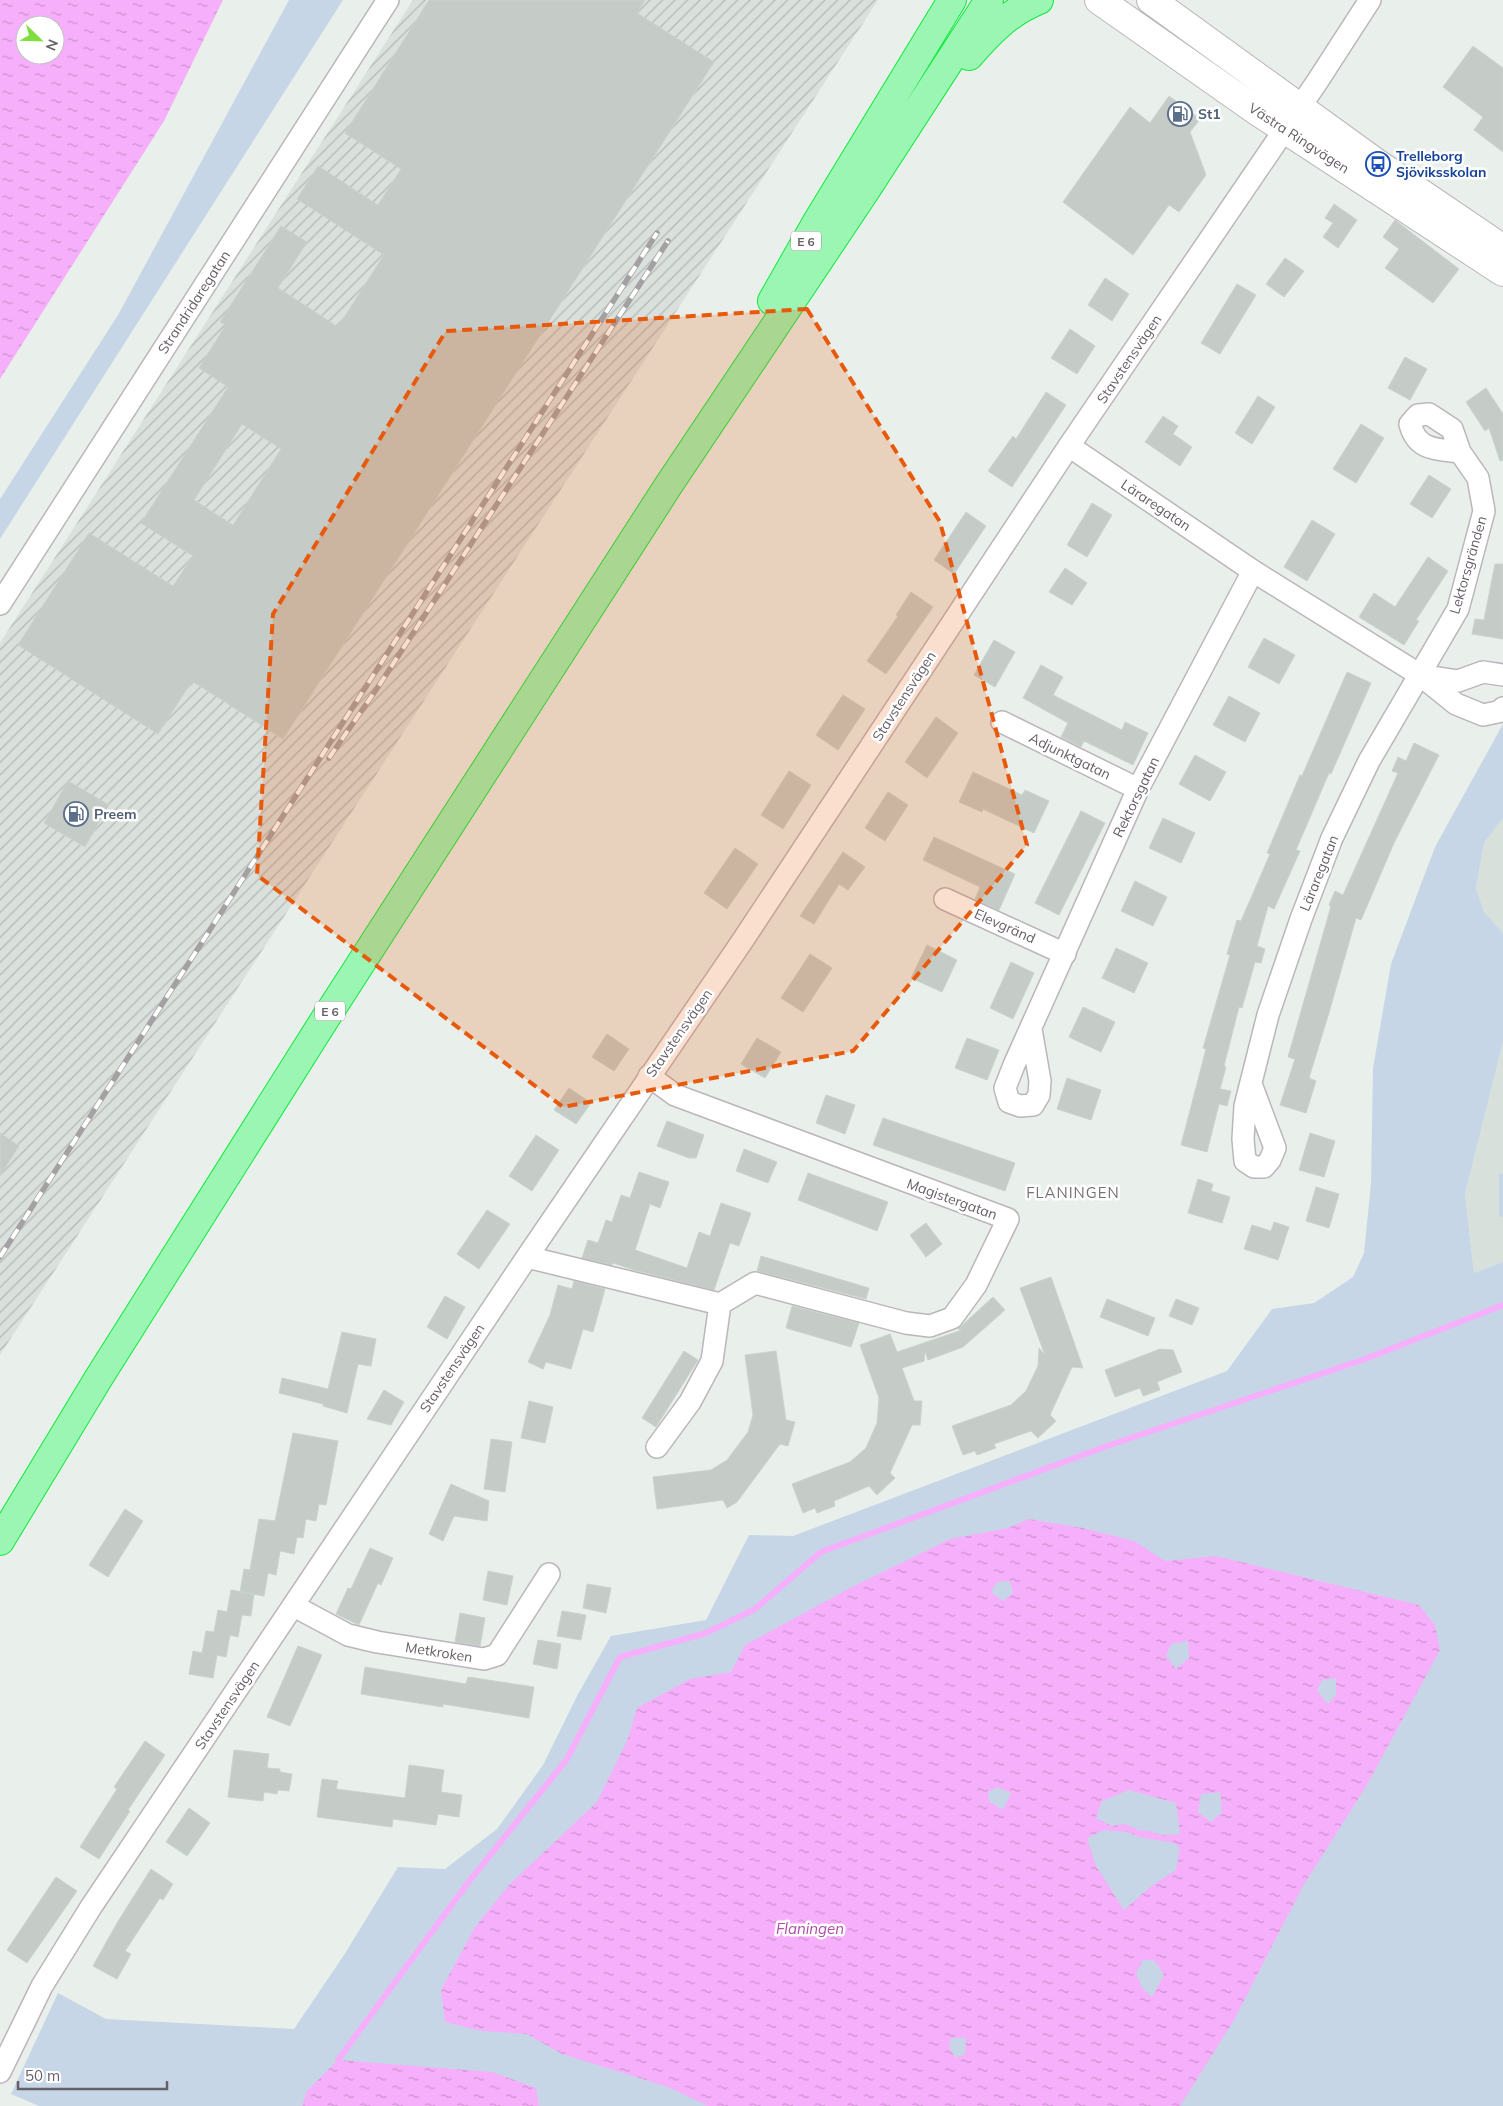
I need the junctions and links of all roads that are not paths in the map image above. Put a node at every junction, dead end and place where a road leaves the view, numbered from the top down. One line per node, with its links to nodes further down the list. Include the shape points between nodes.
1 (388, 0): 17 (street, Strandridaregatan)
2 (952, 0): 15 (highway, E 6, via 818,220)
3 (989, 0): 10 (highway, E 6)
4 (1039, 0): 10 (highway, via 1008,16 990,32)
5 (1099, 0): 9 (main road, Västra Ringvägen)
6 (1151, 0): 8 (main road, Västra Ringvägen)
7 (1370, 0): 8 (street, Stavstensvägen)
8 (1300, 107): 9 (street, Stavstensvägen); 11 (main road, Västra Ringvägen)
9 (1285, 129): 12 (main road, Västra Ringvägen); 13 (street, Stavstensvägen)
10 (866, 190): 15 (highway, E 6)
11 (1503, 249)
12 (1503, 272)
13 (1070, 446): 16 (street, Läraregatan); 26 (street, Stavstensvägen, via 743,940)
14 (1460, 452): 18 (street, Lektorsgränden, via 1478,478 1484,511 1458,609)
15 (668, 486): 31 (highway, E 6, via 325,1019)
16 (1253, 572): 18 (street, Läraregatan); 22 (street, Rektorsgatan)
17 (0, 604)
18 (1420, 675): 19 (street, Läraregatan, via 1458,681 1483,672); 20 (street, Läraregatan, via 1456,704 1483,716); 27 (street, Läraregatan, via 1369,761 1332,838 1268,1015)
19 (1503, 675)
20 (1503, 708)
21 (1002, 722): 22 (street, Adjunktgatan)
22 (1138, 789): 24 (street, Rektorsgatan)
23 (945, 899): 24 (street, Elevgränd)
24 (1065, 954): 25 (street, Rektorsgatan)
25 (1031, 1029)
26 (649, 1076): 28 (street, Stavstensvägen); 29 (street, Magistergatan, via 675,1095 1008,1219 976,1285 952,1318 930,1326 906,1323 755,1283)
27 (1251, 1084)
28 (527, 1257): 29 (street); 33 (street, Stavstensvägen)
29 (720, 1304): 30 (street, via 712,1361 690,1402)
30 (657, 1448)
31 (0, 1541)
32 (549, 1574): 33 (street, Metkroken, via 497,1655 484,1659 377,1642 348,1634)
33 (294, 1606): 34 (street, Stavstensvägen, via 91,1907 42,1986)
34 (0, 2072)

